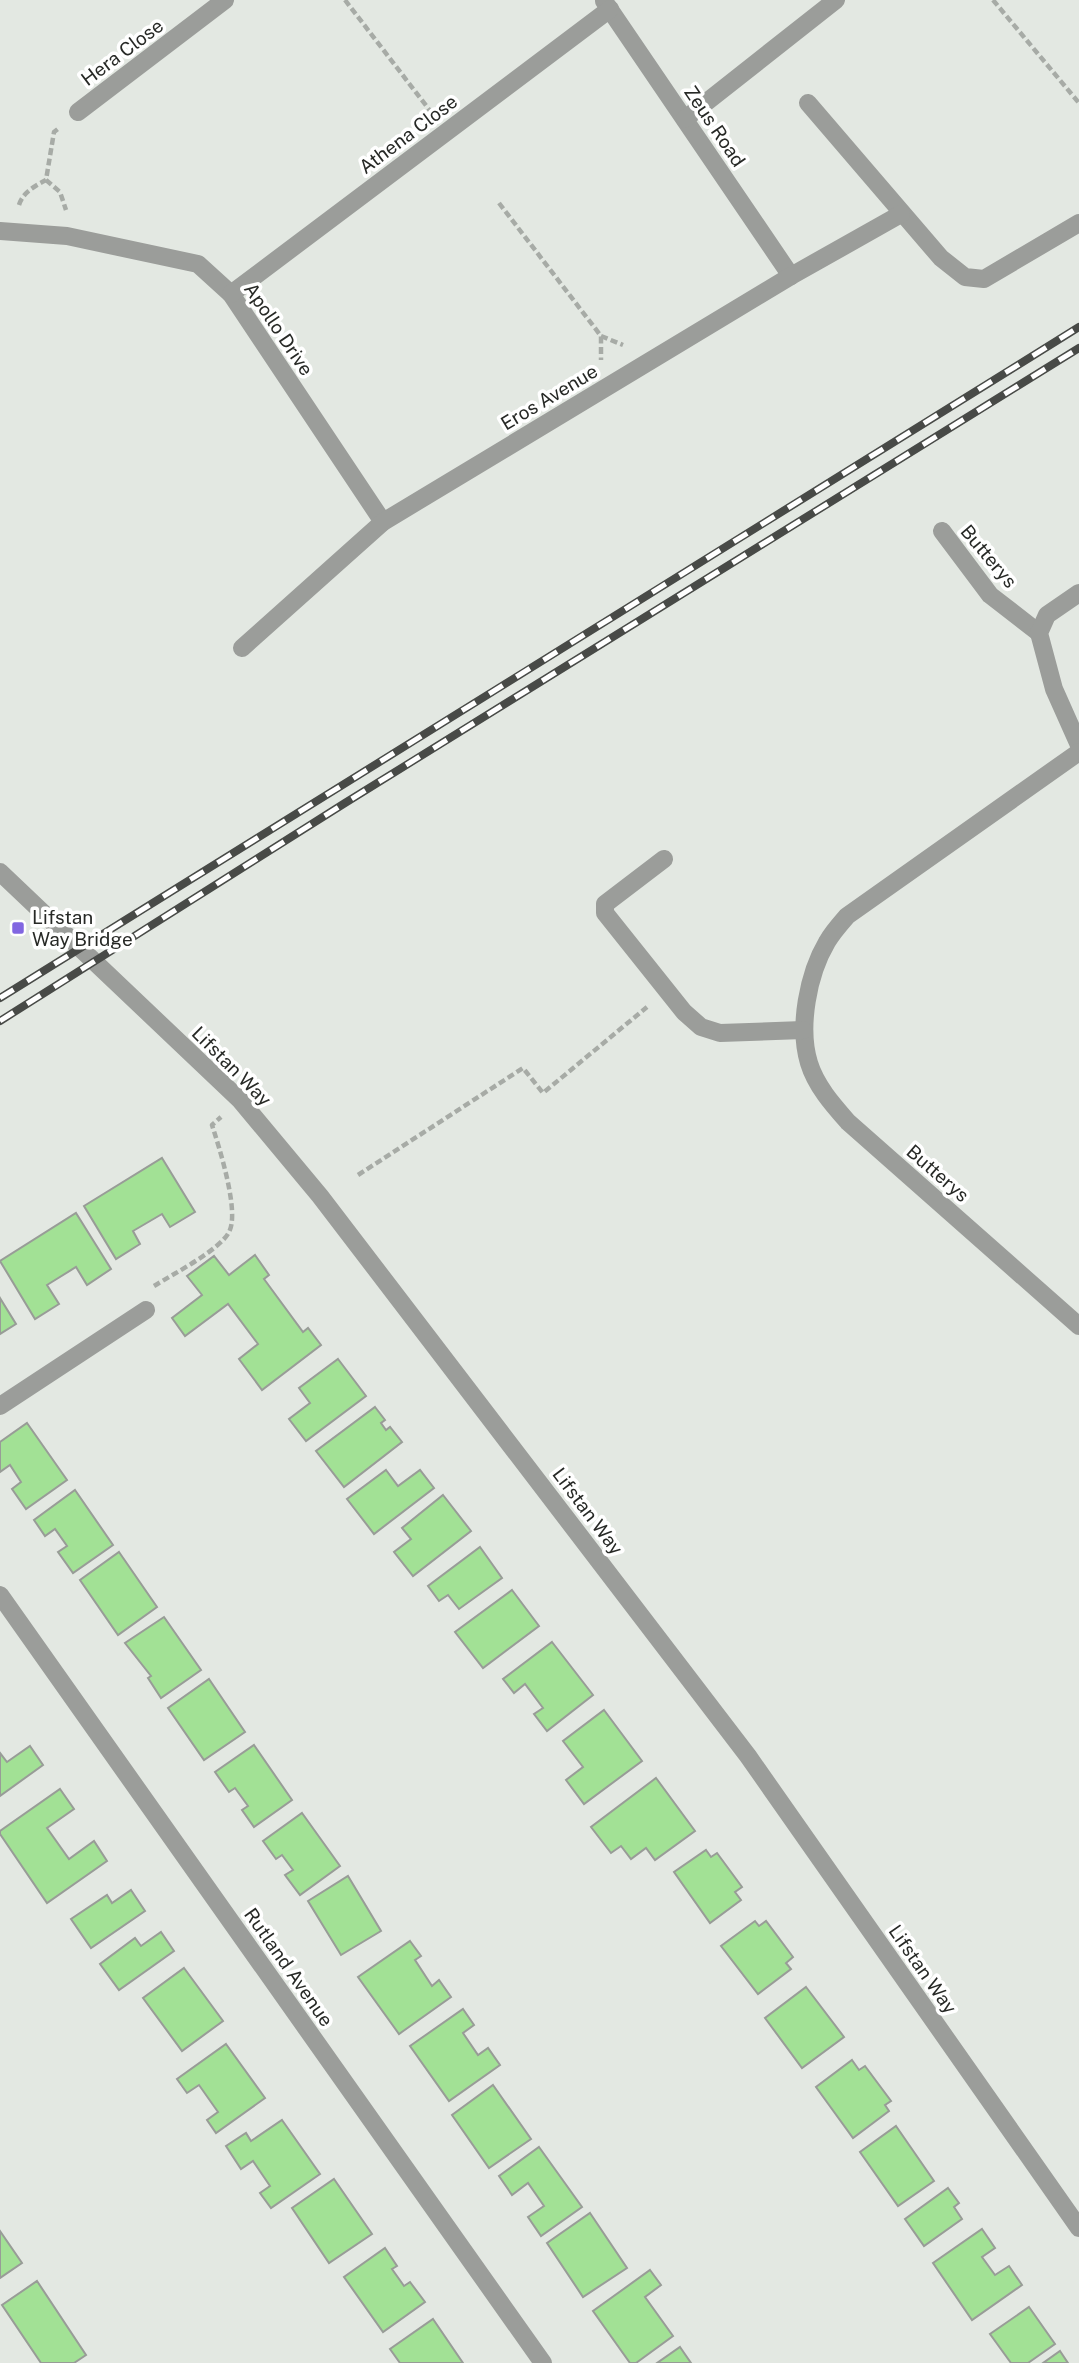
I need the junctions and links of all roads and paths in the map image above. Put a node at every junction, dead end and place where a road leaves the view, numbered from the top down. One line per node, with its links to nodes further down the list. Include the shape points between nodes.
1 (225, 0): 8 (street, Hera Close)
2 (345, 0): 10 (path)
3 (836, 0): 9 (street)
4 (993, 0): 7 (path)
5 (607, 4): 9 (street, Zeus Road); 10 (street, Athena Close)
6 (808, 103): 13 (street)
7 (1079, 103)
8 (78, 112): 11 (path, via 54,132)
9 (685, 119): 17 (street, Zeus Road)
10 (446, 132): 18 (street, Athena Close)
11 (46, 180): 15 (path, via 20,200); 16 (path, via 60,192 66,206)
12 (499, 203): 19 (path, via 601,336)
13 (901, 214): 14 (street, via 965,277 984,279); 17 (street, Eros Avenue)
14 (1079, 223)
15 (6, 232): 16 (street, Apollo Drive)
16 (64, 236): 18 (street, Apollo Drive, via 198,264)
17 (791, 276): 19 (street, Eros Avenue)
18 (231, 294): 20 (street, Apollo Drive)
19 (602, 390): 20 (street, Eros Avenue)
20 (383, 522): 24 (street, Eros Avenue)
21 (942, 531): 23 (street, Butterys, via 990,595)
22 (1079, 593): 23 (street, via 1047,615)
23 (1039, 633): 25 (street, via 1054,689)
24 (242, 648)
25 (1079, 745)
26 (1079, 752): 30 (street, Butterys, via 847,916 826,942 811,981)
27 (664, 859): 29 (street, via 605,904 605,913)
28 (0, 872): 31 (street, Lifstan Way)
29 (667, 990): 30 (street, via 701,1027 720,1033); 32 (path, via 543,1093 523,1068)
30 (803, 1030): 34 (street, Butterys, via 809,1064 827,1098 848,1122)
31 (240, 1100): 33 (path, via 212,1125 233,1214 230,1230 220,1244 137,1297); 37 (street, Lifstan Way, via 329,1207 748,1756)
32 (358, 1175)
33 (146, 1310): 35 (street)
34 (1079, 1326)
35 (0, 1406)
36 (0, 1595): 38 (street, Rutland Avenue)
37 (1079, 2228)
38 (543, 2363)

